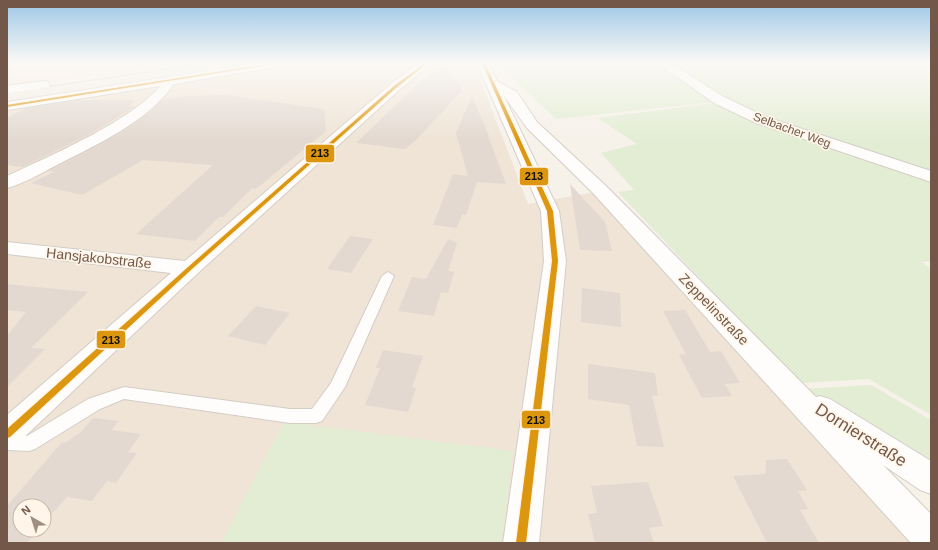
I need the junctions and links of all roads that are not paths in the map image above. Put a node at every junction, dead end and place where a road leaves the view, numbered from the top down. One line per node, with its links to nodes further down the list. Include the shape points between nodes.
1 (19, 89): 9 (street)
2 (68, 89): 10 (main road)
3 (89, 89): 11 (street)
4 (166, 89): 13 (street, via 125,121)
5 (393, 89): 15 (street)
6 (495, 89): 22 (street, via 550,211 555,261)
7 (502, 89): 17 (street, Zeppelinstraße, via 512,94 532,125 599,189)
8 (702, 89): 12 (street, Selbacher Weg, via 761,120)
9 (7, 90)
10 (7, 97)
11 (7, 106)
12 (931, 177)
13 (7, 184)
14 (7, 248): 15 (street, Hansjakobstraße)
15 (190, 268): 18 (street)
16 (388, 276): 19 (lane, via 336,388 316,416 290,416 124,393 94,404 29,444)
17 (792, 390): 20 (street, Dornierstraße); 21 (street, Zeppelinstraße)
18 (7, 434)
19 (7, 443)
20 (931, 479)
21 (931, 539)
22 (521, 543)

